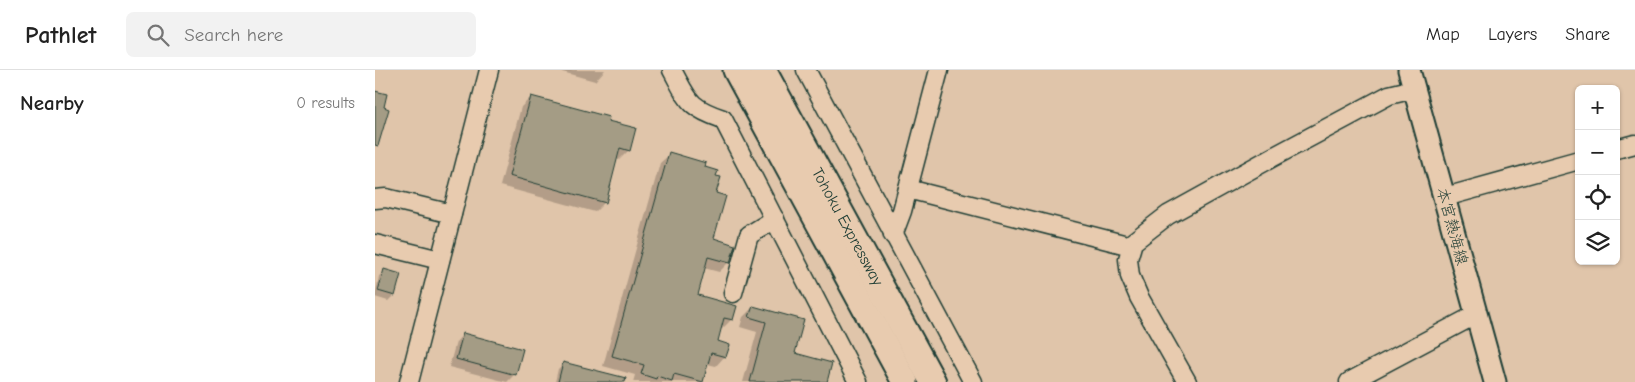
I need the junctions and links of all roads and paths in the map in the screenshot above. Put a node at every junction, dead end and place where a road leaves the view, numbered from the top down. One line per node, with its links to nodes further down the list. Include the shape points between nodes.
1 (672, 70): 15 (street, via 690,104 723,119)
2 (736, 70): 24 (highway, Tohoku Expressway)
3 (763, 70): 25 (highway, Tohoku Expressway)
4 (806, 70): 16 (street)
5 (939, 70): 11 (street)
6 (485, 71): 14 (street)
7 (1412, 79): 12 (main road, 本宮熱海線); 18 (street, via 1389,95 1168,215 1146,230)
8 (1635, 144): 9 (street)
9 (1620, 148)
10 (1575, 161): 12 (street)
11 (908, 188): 16 (street); 18 (street)
12 (1445, 198): 21 (main road, 本宮熱海線)
13 (375, 199): 14 (street, via 386,198)
14 (452, 214): 19 (street)
15 (775, 219): 20 (street, via 749,235); 23 (street)
16 (893, 235): 26 (street)
17 (375, 244): 19 (street)
18 (1131, 246): 27 (street, via 1130,276 1139,298)
19 (440, 260): 22 (street)
20 (733, 293)
21 (1477, 314): 28 (street); 29 (main road, 本宮熱海線)
22 (409, 382)
23 (858, 382)
24 (905, 382)
25 (933, 382)
26 (973, 382)
27 (1187, 382)
28 (1349, 382)
29 (1495, 382)

